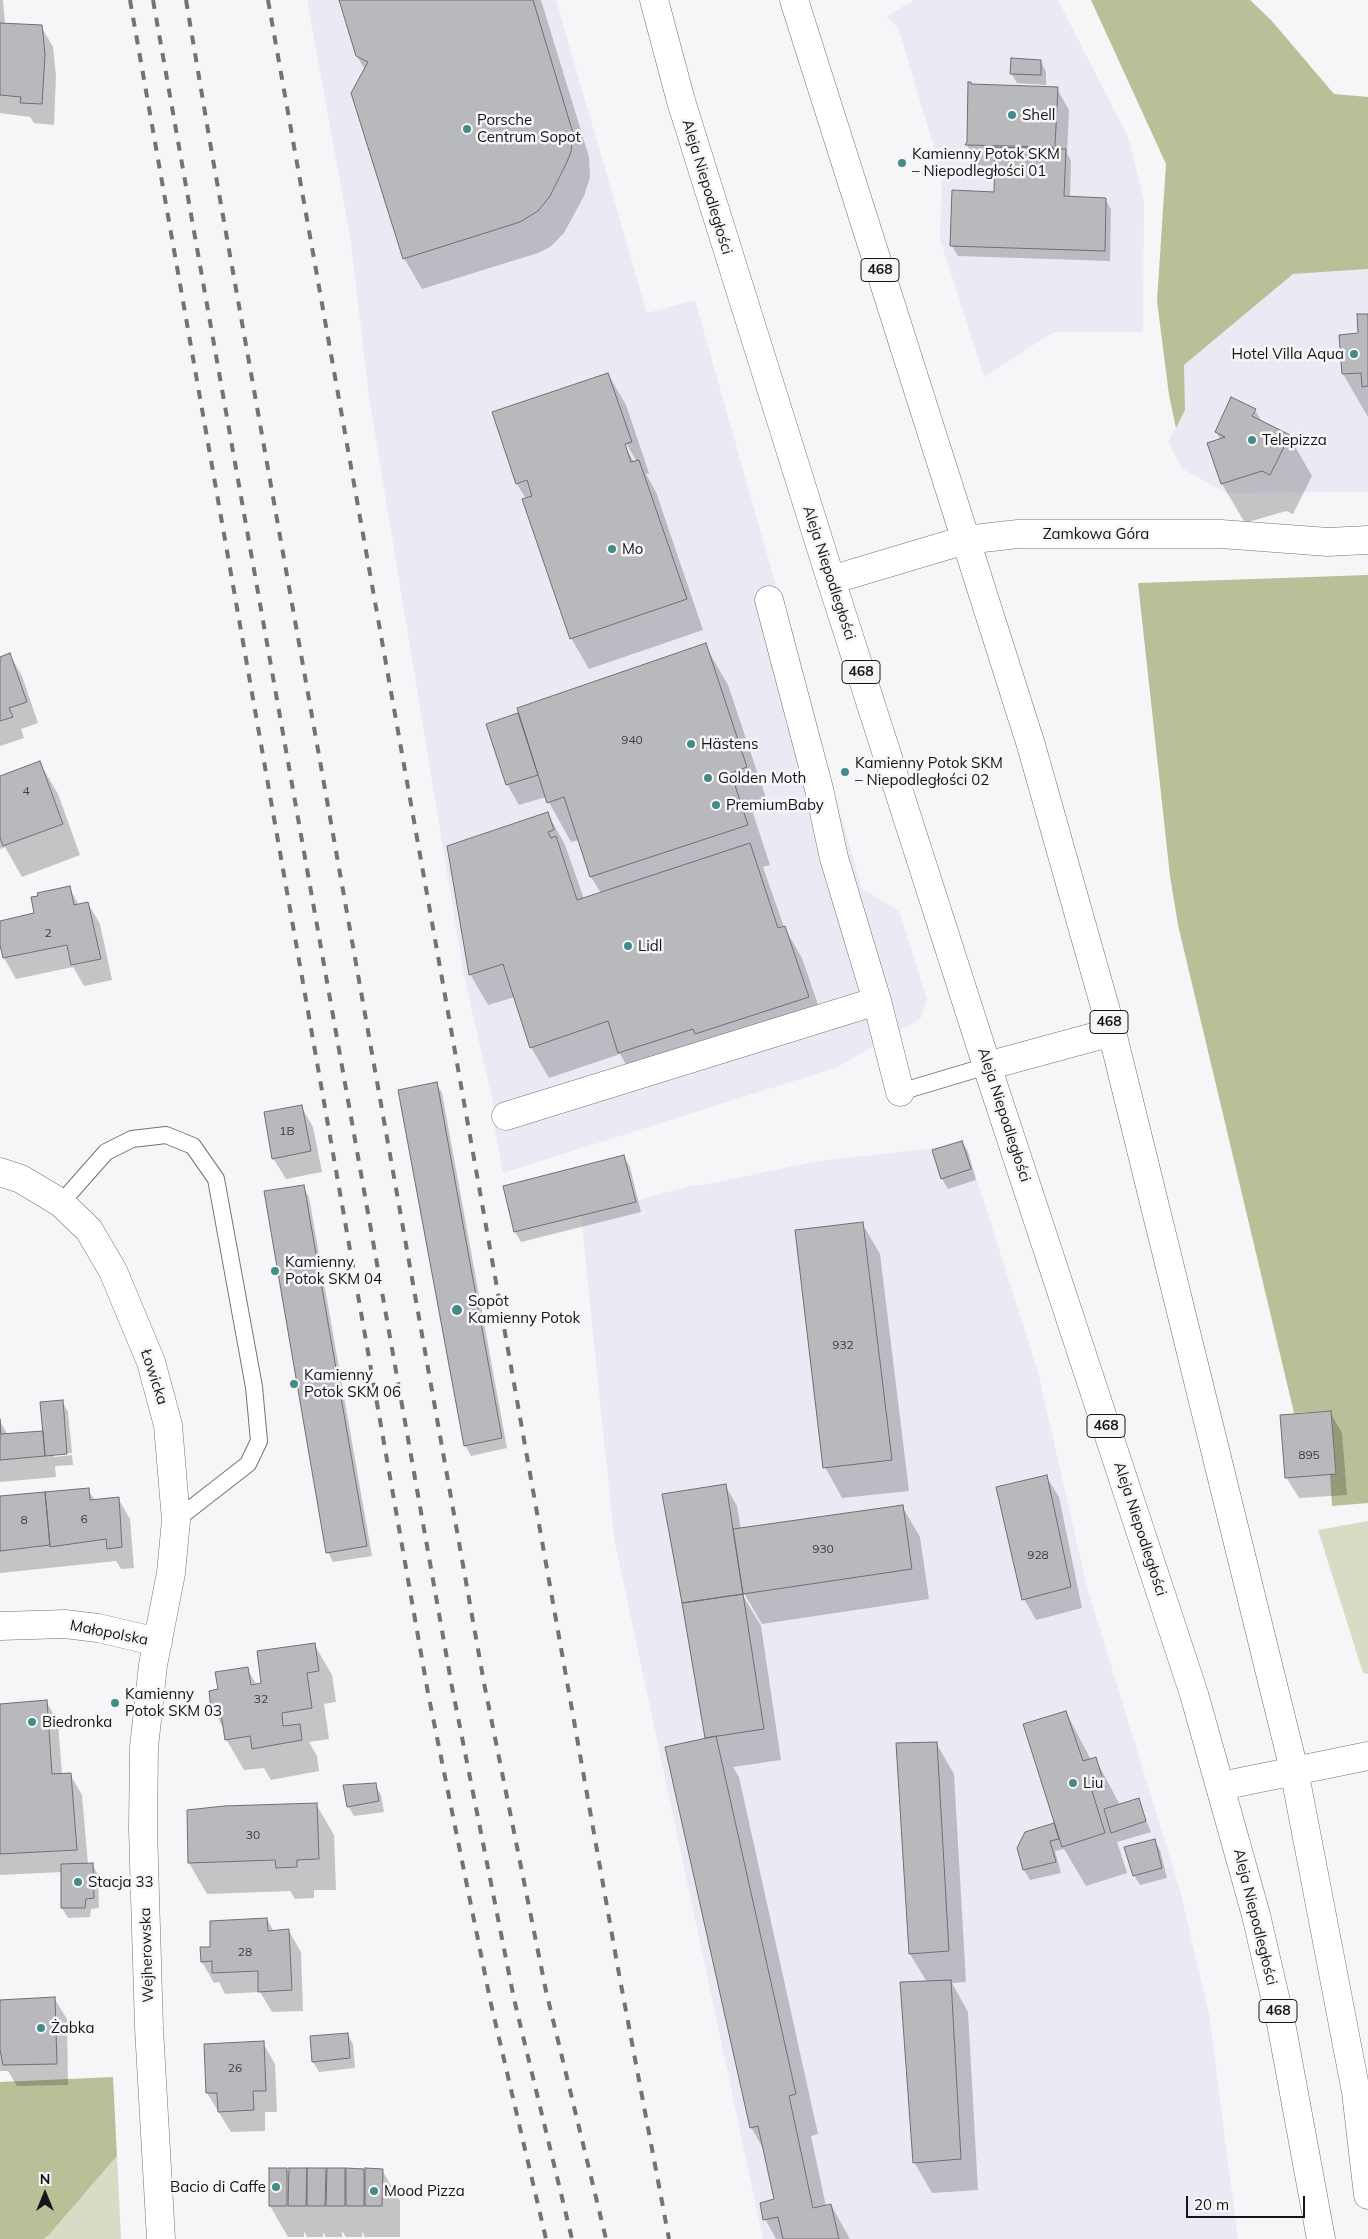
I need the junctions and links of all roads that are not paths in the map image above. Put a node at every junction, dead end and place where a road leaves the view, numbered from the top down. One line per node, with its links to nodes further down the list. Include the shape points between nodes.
1 (654, 0): 5 (main road, Aleja Niepodległości / 468, via 681,101)
2 (794, 0): 3 (main road, 468)
3 (965, 540): 4 (main road, Zamkowa Góra, via 1018,534 1141,533 1221,534 1328,542); 5 (main road, Zamkowa Góra); 8 (main road, 468, via 1051,811)
4 (1368, 540)
5 (831, 580): 9 (main road, Aleja Niepodległości / 468)
6 (769, 600): 7 (main road, via 819,788 834,858)
7 (878, 1001): 10 (main road); 11 (main road)
8 (1112, 1032): 9 (main road); 18 (main road, 468)
9 (987, 1066): 10 (lane); 19 (main road, Aleja Niepodległości / 468, via 1162,1594)
10 (900, 1092)
11 (506, 1116)
12 (0, 1172): 13 (main road, Łowicka, via 22,1179)
13 (61, 1203): 14 (main road, Łowicka, via 89,1230 113,1271 150,1362 168,1425); 14 (lane, via 106,1152 132,1139 166,1136 193,1146 216,1179 254,1387 259,1440 248,1464)
14 (176, 1520): 16 (main road, Łowicka, via 171,1572)
15 (0, 1626): 16 (main road, Małopolska, via 65,1624)
16 (158, 1642): 21 (main road, Wejherowska, via 144,1747 143,1829)
17 (1368, 1756): 18 (main road)
18 (1294, 1770): 19 (main road); 20 (main road, 468, via 1356,2092)
19 (1221, 1786): 22 (main road, Aleja Niepodległości / 468, via 1281,2023)
20 (1368, 2196)
21 (160, 2239)
22 (1321, 2239)

